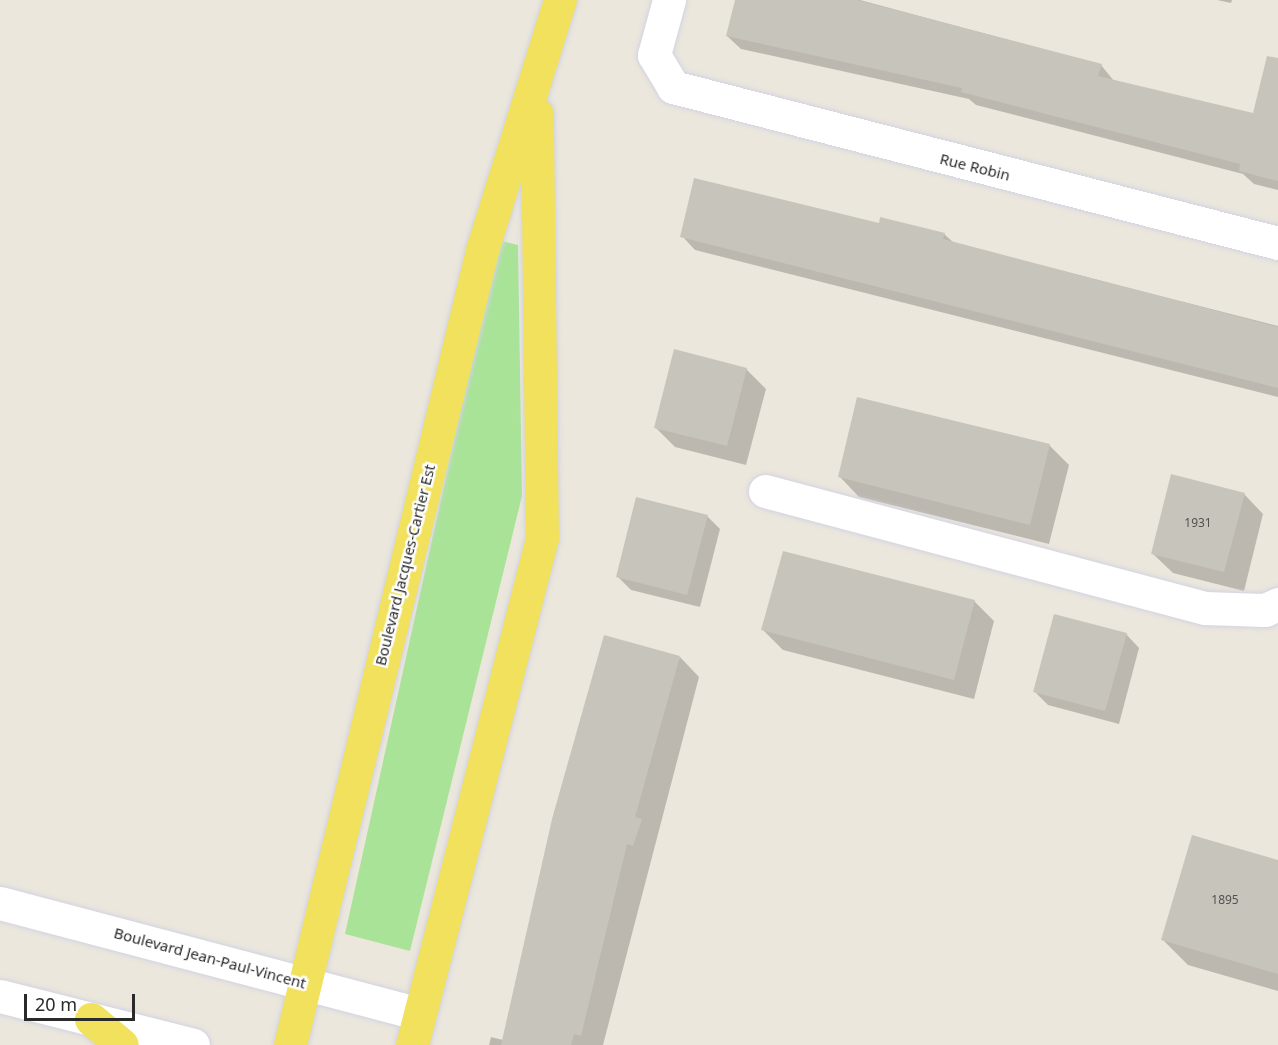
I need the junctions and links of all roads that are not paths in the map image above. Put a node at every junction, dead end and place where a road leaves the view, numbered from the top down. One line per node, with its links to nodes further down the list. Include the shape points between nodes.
1 (560, 0): 3 (main road, Boulevard Jacques-Cartier Est)
2 (669, 0): 4 (street, Rue Robin, via 654,55 673,87)
3 (537, 88): 8 (main road, Boulevard Jacques-Cartier Est, via 482,250); 11 (main road, Boulevard Jacques-Cartier Est, via 542,538)
4 (1278, 243)
5 (765, 491): 6 (street, via 1205,608 1265,610)
6 (1278, 604)
7 (0, 903): 8 (street, Boulevard Jean-Paul-Vincent)
8 (304, 982): 11 (street, Boulevard Jean-Paul-Vincent); 14 (main road, Boulevard Jacques-Cartier Est)
9 (0, 996): 10 (street)
10 (92, 1019): 12 (main road); 13 (street)
11 (416, 1030)
12 (122, 1045)
13 (193, 1045)
14 (290, 1045)

